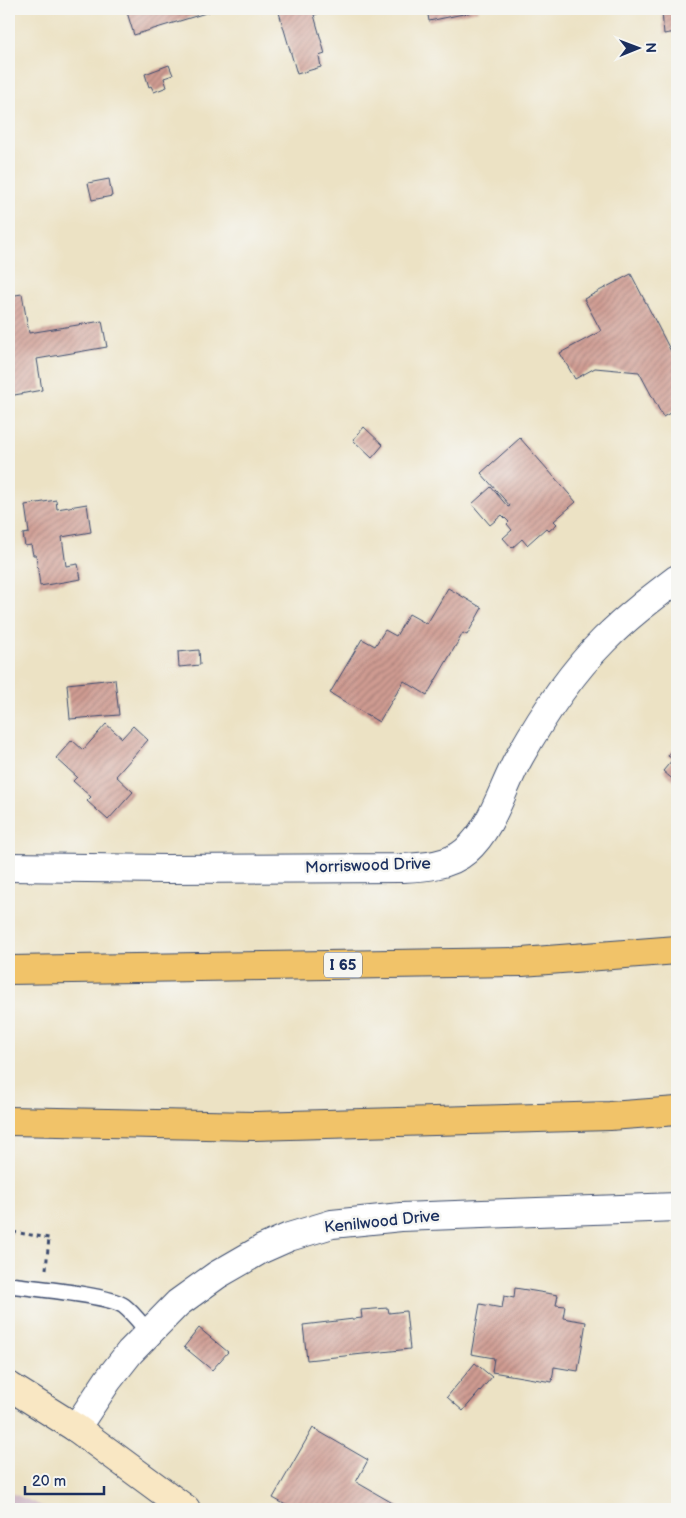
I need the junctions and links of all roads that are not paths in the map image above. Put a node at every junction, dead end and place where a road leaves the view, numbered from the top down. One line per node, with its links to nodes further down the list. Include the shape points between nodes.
1 (677, 579): 2 (street, Morriswood Drive, via 631,615 582,665 538,725 481,834 465,852 452,860 401,868)
2 (9, 867)
3 (677, 950): 4 (highway, I 65, via 522,962)
4 (9, 970)
5 (677, 1111): 7 (highway, via 610,1116 254,1126)
6 (9, 1121): 7 (highway)
7 (184, 1124): 8 (highway)
8 (9, 1138)
9 (677, 1207): 11 (street, Kenilwood Drive, via 401,1217 332,1224 289,1236 216,1275 178,1303)
10 (9, 1285): 11 (lane, via 102,1298 120,1304)
11 (148, 1332): 13 (street, Kenilwood Drive, via 108,1380)
12 (9, 1386): 13 (main road)
13 (76, 1428): 14 (main road)
14 (186, 1509)

